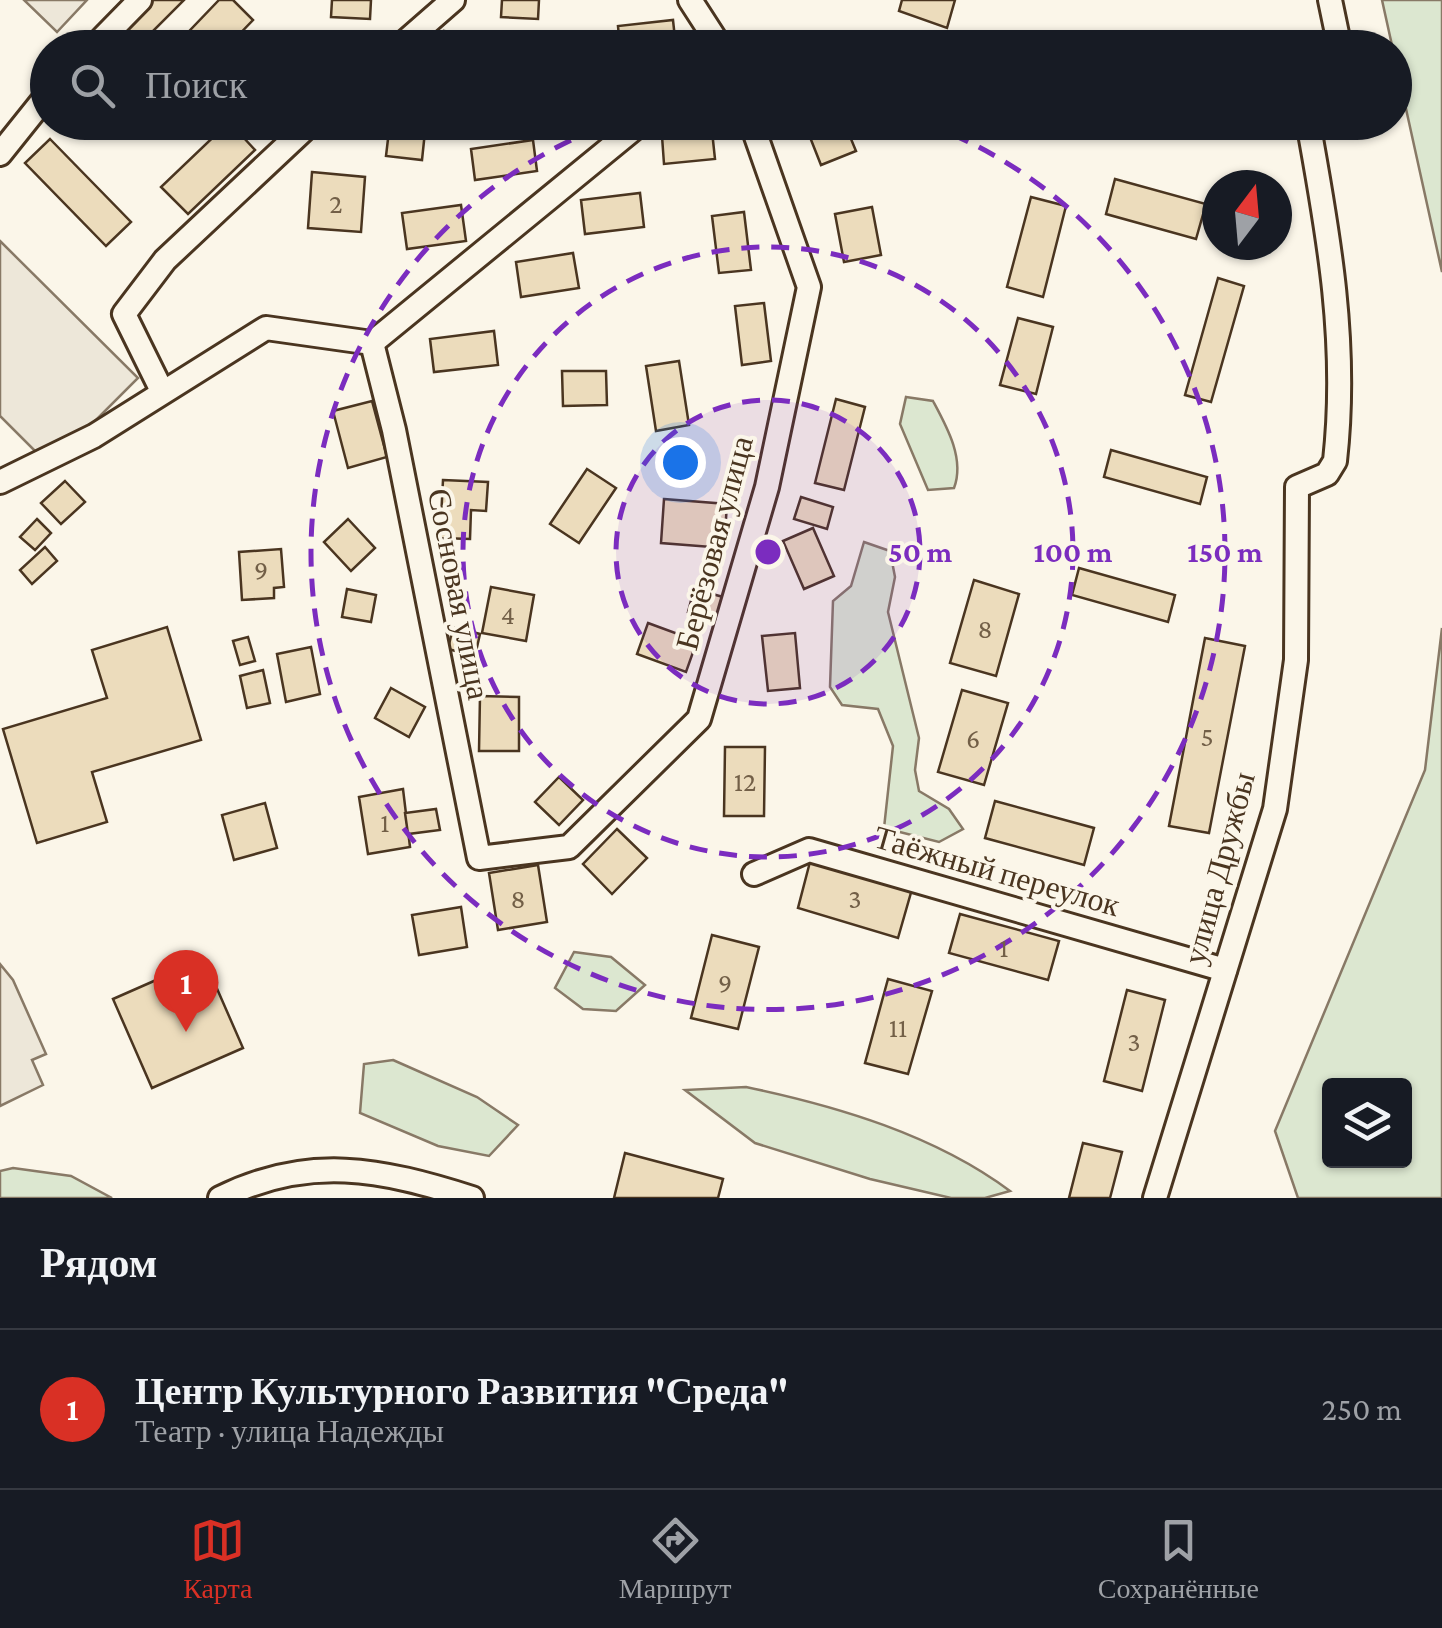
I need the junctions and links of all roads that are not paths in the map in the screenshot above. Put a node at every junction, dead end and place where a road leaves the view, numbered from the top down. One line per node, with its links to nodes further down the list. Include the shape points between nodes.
1 (140, 0): 5 (street)
2 (453, 0): 6 (street)
3 (690, 0): 7 (street)
4 (1330, 0): 8 (street)
5 (111, 30)
6 (419, 30)
7 (710, 30)
8 (1336, 30)
9 (30, 116): 14 (street)
10 (293, 140): 16 (street, via 165,260 124,314)
11 (620, 140): 15 (street)
12 (757, 140): 18 (street, Берёзовая улица, via 809,287 767,487 699,719 569,847)
13 (1311, 140): 20 (street, улица Дружбы, via 1335,271 1342,361 1335,461 1327,474 1296,487 1296,660 1276,808)
14 (0, 154)
15 (372, 344): 16 (street, via 266,328); 18 (street, Сосновая улица)
16 (162, 391): 17 (street, via 94,436)
17 (0, 482)
18 (479, 858)
19 (754, 874): 20 (street, Таёжный переулок, via 809,850)
20 (1226, 970): 23 (street, улица Дружбы)
21 (220, 1198): 22 (street, via 293,1172 352,1168)
22 (472, 1198)
23 (1155, 1198)

